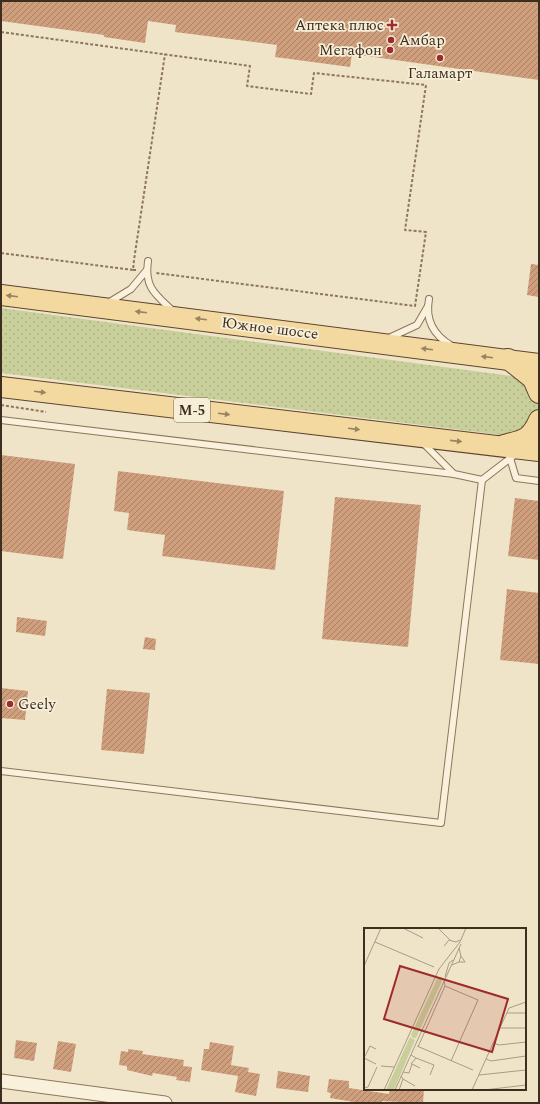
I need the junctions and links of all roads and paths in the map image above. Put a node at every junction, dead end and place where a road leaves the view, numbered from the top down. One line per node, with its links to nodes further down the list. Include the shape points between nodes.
1 (1, 32): 2 (path)
2 (165, 54): 5 (path); 6 (path, via 250,66 247,86 311,94 314,73 426,85 405,230 426,232 415,306)
3 (1, 253): 5 (path)
4 (148, 261): 6 (lane)
5 (133, 270): 6 (path)
6 (146, 271): 10 (lane, via 131,290); 11 (lane, via 148,283 154,293)
7 (1, 294): 10 (main road, Южное шоссе, one-way to 7)
8 (429, 299): 9 (lane)
9 (428, 306): 12 (lane, via 417,325 408,331 385,339); 13 (lane, via 429,320 437,334)
10 (102, 307): 11 (main road, Южное шоссе, one-way to 10)
11 (180, 317): 12 (main road, Южное шоссе, one-way to 11)
12 (369, 341): 13 (main road, Южное шоссе, one-way to 12)
13 (466, 354): 14 (main road, Южное шоссе, one-way to 13)
14 (508, 359): 15 (main road, Южное шоссе); 17 (main road, via 533,380)
15 (539, 364)
16 (1, 387): 22 (main road, М-5, one-way to 22)
17 (539, 393)
18 (1, 406): 19 (path)
19 (46, 412)
20 (1, 420): 24 (lane)
21 (539, 420): 23 (main road, via 534,432 524,440)
22 (417, 437): 23 (main road, М-5, one-way to 23); 24 (lane)
23 (518, 451): 25 (lane); 26 (lane, via 516,478)
24 (454, 474): 25 (lane)
25 (482, 480): 27 (lane, via 441,823)
26 (539, 481)
27 (1, 771)
28 (1, 1081): 29 (street)
29 (81, 1098): 30 (street)
30 (165, 1103)

